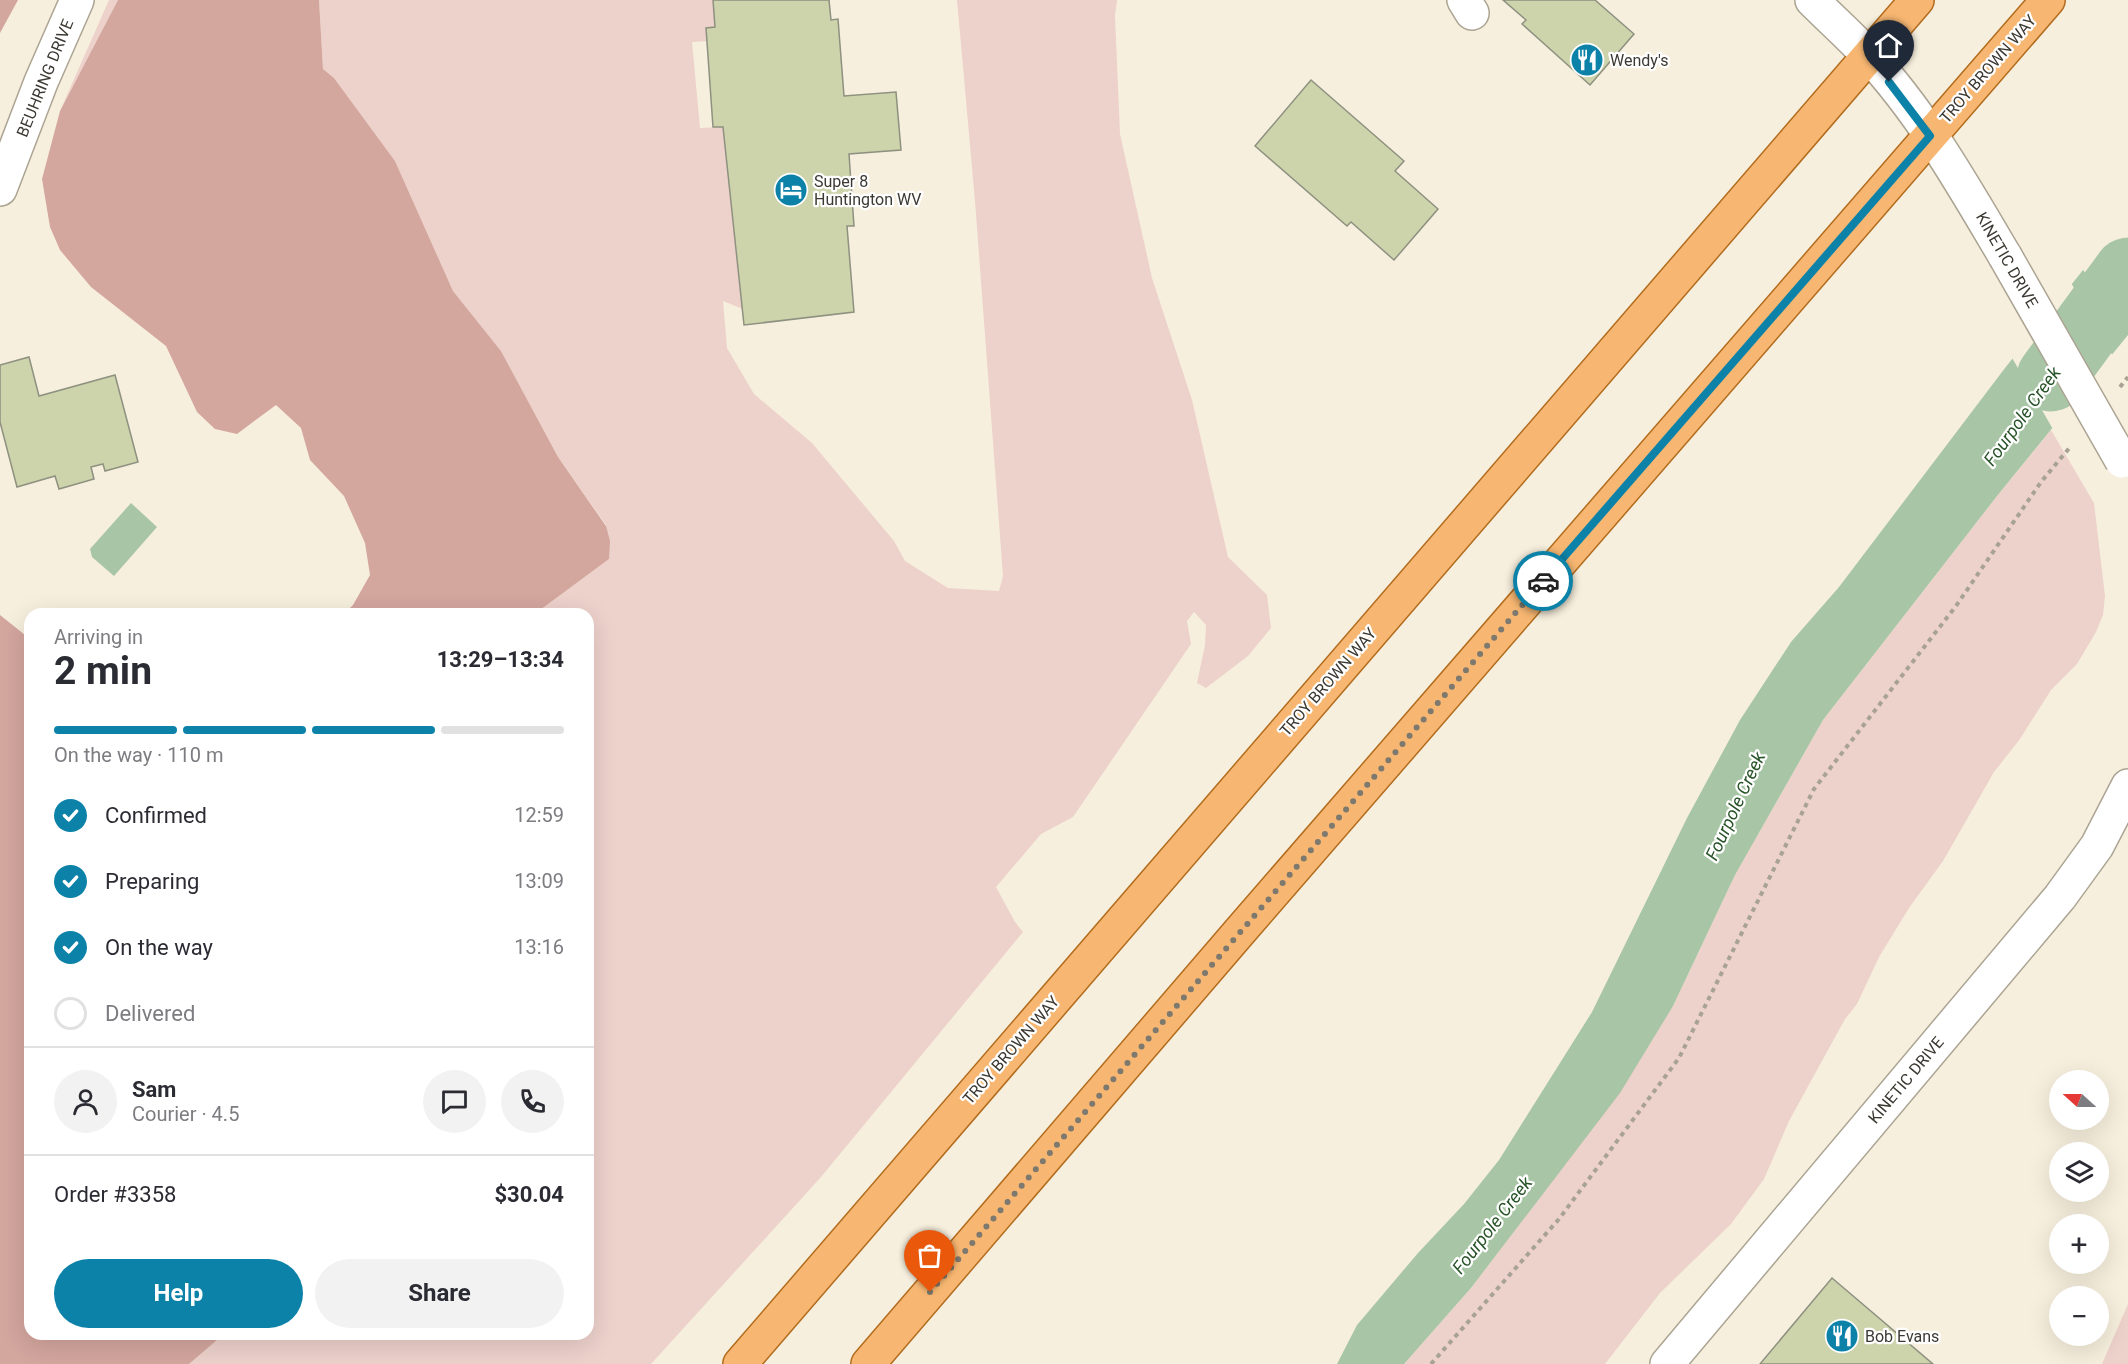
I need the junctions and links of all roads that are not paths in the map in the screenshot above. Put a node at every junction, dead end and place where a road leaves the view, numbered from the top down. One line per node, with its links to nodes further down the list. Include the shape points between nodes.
1 (77, 0): 7 (street, BEUHRING DRIVE)
2 (1812, 0): 5 (street, KINETIC DRIVE)
3 (1917, 0): 5 (main road, TROY BROWN WAY)
4 (2048, 0): 6 (main road, TROY BROWN WAY)
5 (1868, 56): 6 (street, KINETIC DRIVE); 10 (main road, TROY BROWN WAY)
6 (1930, 136): 8 (street, KINETIC DRIVE, bridge, via 2005,256); 11 (main road, TROY BROWN WAY)
7 (0, 189)
8 (2125, 468)
9 (2128, 786): 12 (street, KINETIC DRIVE, via 2097,846 2060,897)
10 (740, 1364)
11 (868, 1364)
12 (1667, 1364)

